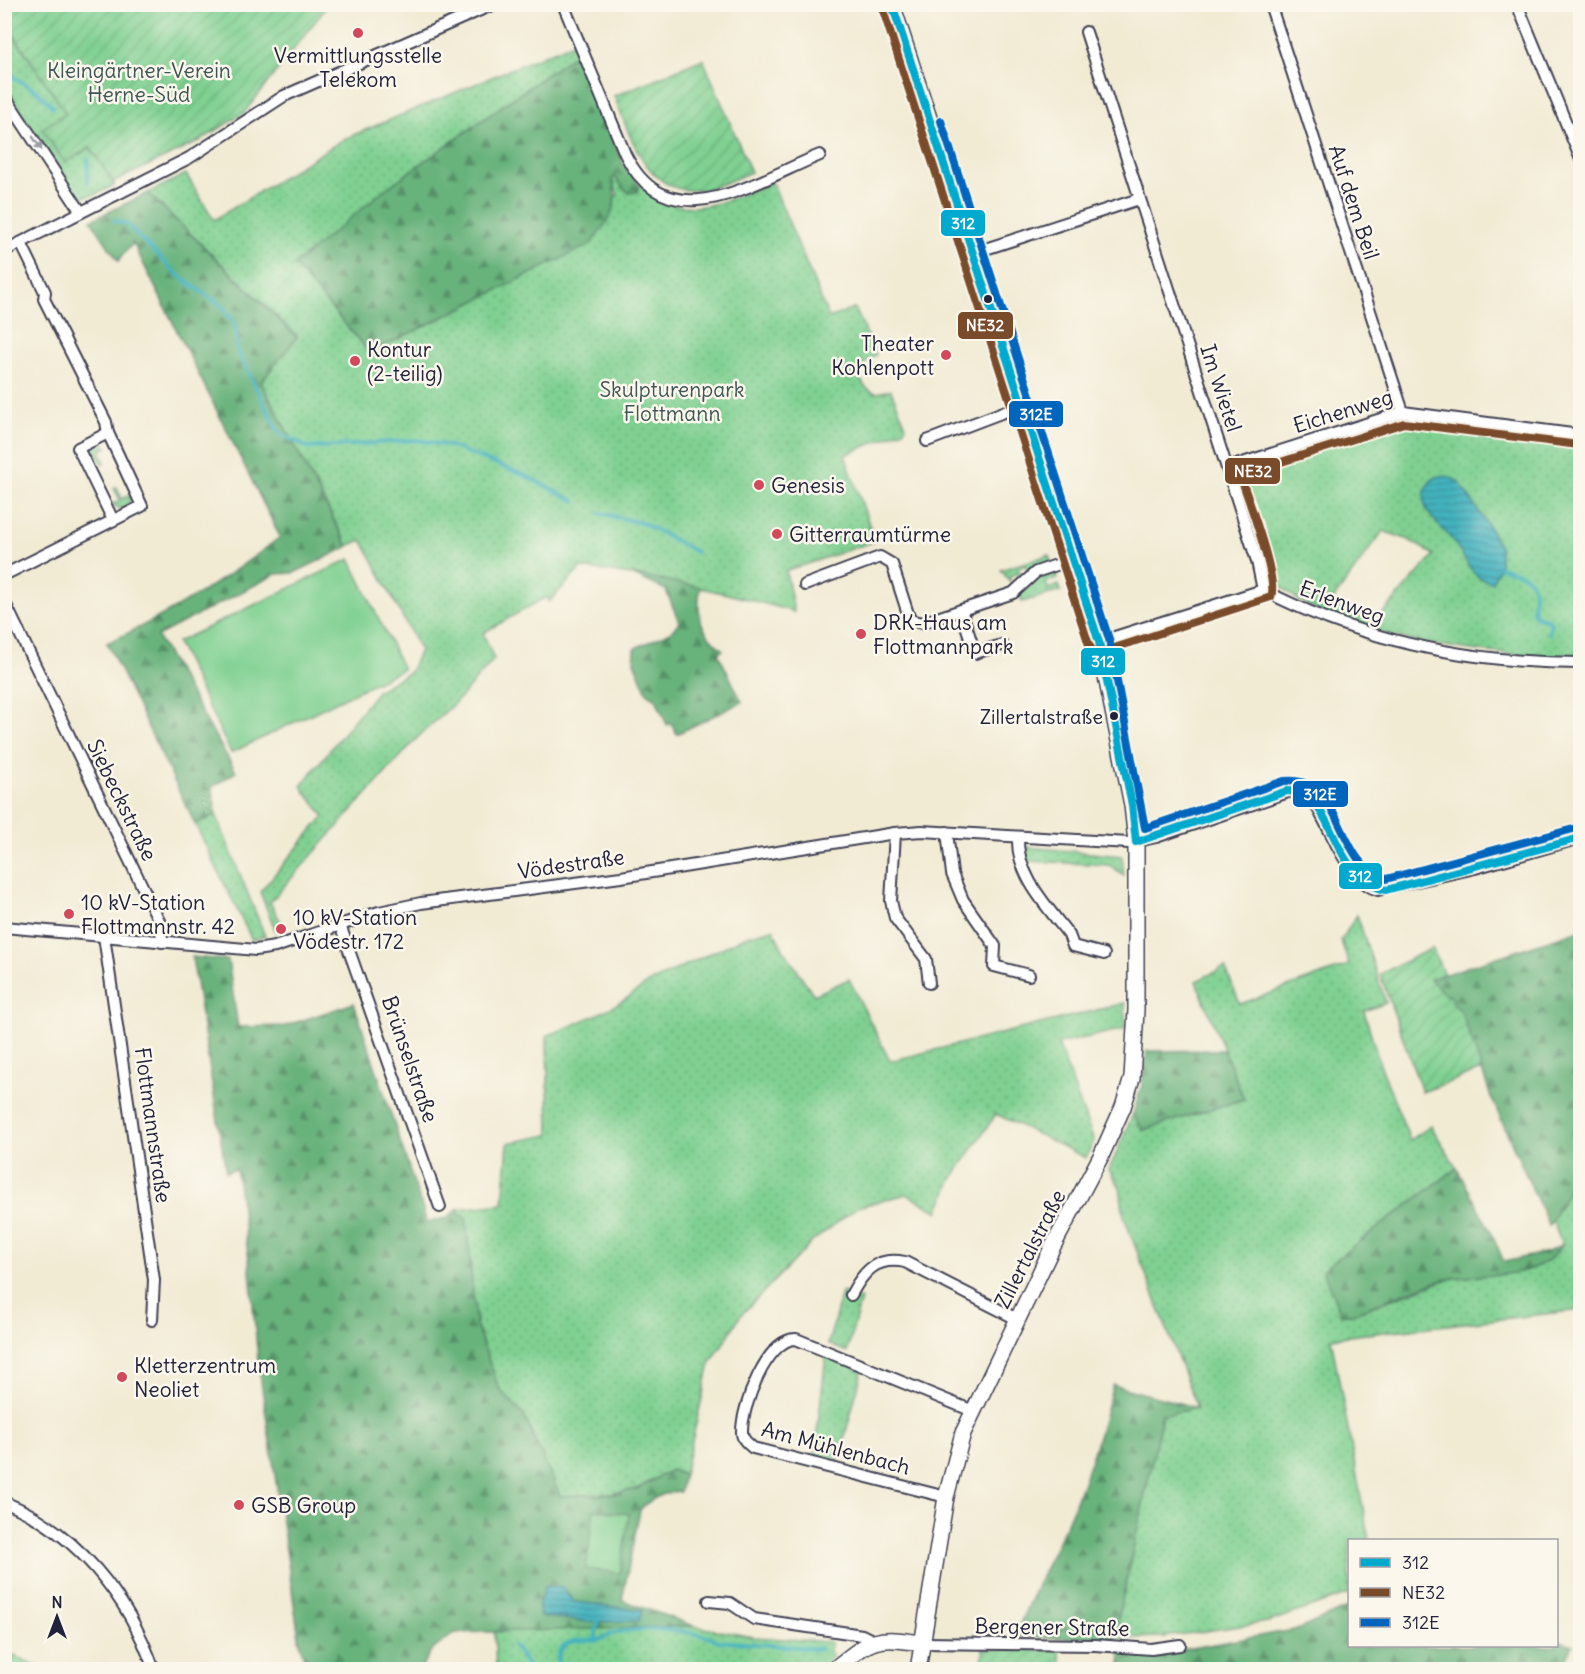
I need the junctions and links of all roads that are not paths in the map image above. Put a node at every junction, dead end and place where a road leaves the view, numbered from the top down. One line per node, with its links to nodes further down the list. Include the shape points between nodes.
1 (494, 4): 11 (street, via 284,96 189,158)
2 (563, 4): 8 (street, via 625,154 635,173 651,188 683,201 712,200)
3 (892, 4): 14 (street)
4 (1270, 4): 16 (street, Auf dem Beil)
5 (1517, 4): 9 (street)
6 (1086, 32): 10 (street, Im Wietel)
7 (4, 95): 11 (street, one-way to 11)
8 (820, 155)
9 (1581, 157)
10 (1139, 199): 14 (street); 20 (street, Im Wietel)
11 (81, 212): 12 (street)
12 (21, 243): 13 (street); 17 (street)
13 (4, 251)
14 (973, 253): 15 (street)
15 (1022, 405): 19 (street); 22 (street)
16 (1402, 412): 18 (street, Eichenweg); 20 (street, Eichenweg)
17 (108, 433): 21 (street, via 142,506); 21 (street, via 78,448)
18 (1581, 435)
19 (927, 441)
20 (1227, 468): 25 (street, Im Wietel)
21 (113, 520): 23 (street)
22 (1074, 559): 27 (street, via 1036,572 1013,593); 28 (street)
23 (4, 575)
24 (805, 585): 27 (street, via 880,557 892,564 909,620 922,623)
25 (1263, 590): 28 (street); 30 (street, Erlenweg, via 1337,625 1423,648 1488,658)
26 (4, 601): 39 (street, Siebeckstraße, via 160,925)
27 (961, 610): 29 (street, via 975,653)
28 (1099, 642): 35 (street)
29 (1002, 645)
30 (1581, 663)
31 (946, 832): 32 (street, Vödestraße); 33 (street, Vödestraße); 41 (street, via 952,874 963,900 995,946 994,966)
32 (895, 833): 36 (street, Vödestraße, via 621,877 421,903); 42 (street, via 891,901 895,918 926,959)
33 (1018, 837): 35 (street, Vödestraße); 40 (street, via 1018,856 1025,871 1073,946)
34 (1581, 838): 35 (street, Vödestraße, via 1386,890 1370,888 1356,876 1314,802 1299,791 1287,791)
35 (1136, 842): 45 (street, Zillertalstraße, via 1132,1078 1105,1147)
36 (340, 925): 39 (street, Vödestraße, via 256,950); 43 (street, Brünselstraße)
37 (4, 927): 38 (street)
38 (104, 936): 39 (street); 46 (street, Flottmannstraße, via 154,1280)
39 (162, 942)
40 (1104, 954)
41 (1029, 975)
42 (929, 983)
43 (440, 1207)
44 (851, 1295): 45 (street, via 868,1268 894,1260)
45 (1017, 1319): 47 (street, Zillertalstraße)
46 (152, 1320)
47 (973, 1411): 48 (street, Zillertalstraße, via 954,1460); 48 (street, Am Mühlenbach, via 796,1339 783,1342 772,1352 751,1391 742,1432 753,1448)
48 (946, 1497): 52 (street, Zillertalstraße)
49 (4, 1502): 54 (street, via 40,1520 84,1556 131,1618)
50 (709, 1600): 51 (street, via 730,1603 754,1619 862,1635)
51 (874, 1641): 52 (street, via 884,1638); 55 (street)
52 (922, 1643): 53 (street, Bergener Straße, via 1150,1649); 56 (street, Zillertalstraße)
53 (1180, 1645)
54 (154, 1670)
55 (833, 1670)
56 (918, 1670)

